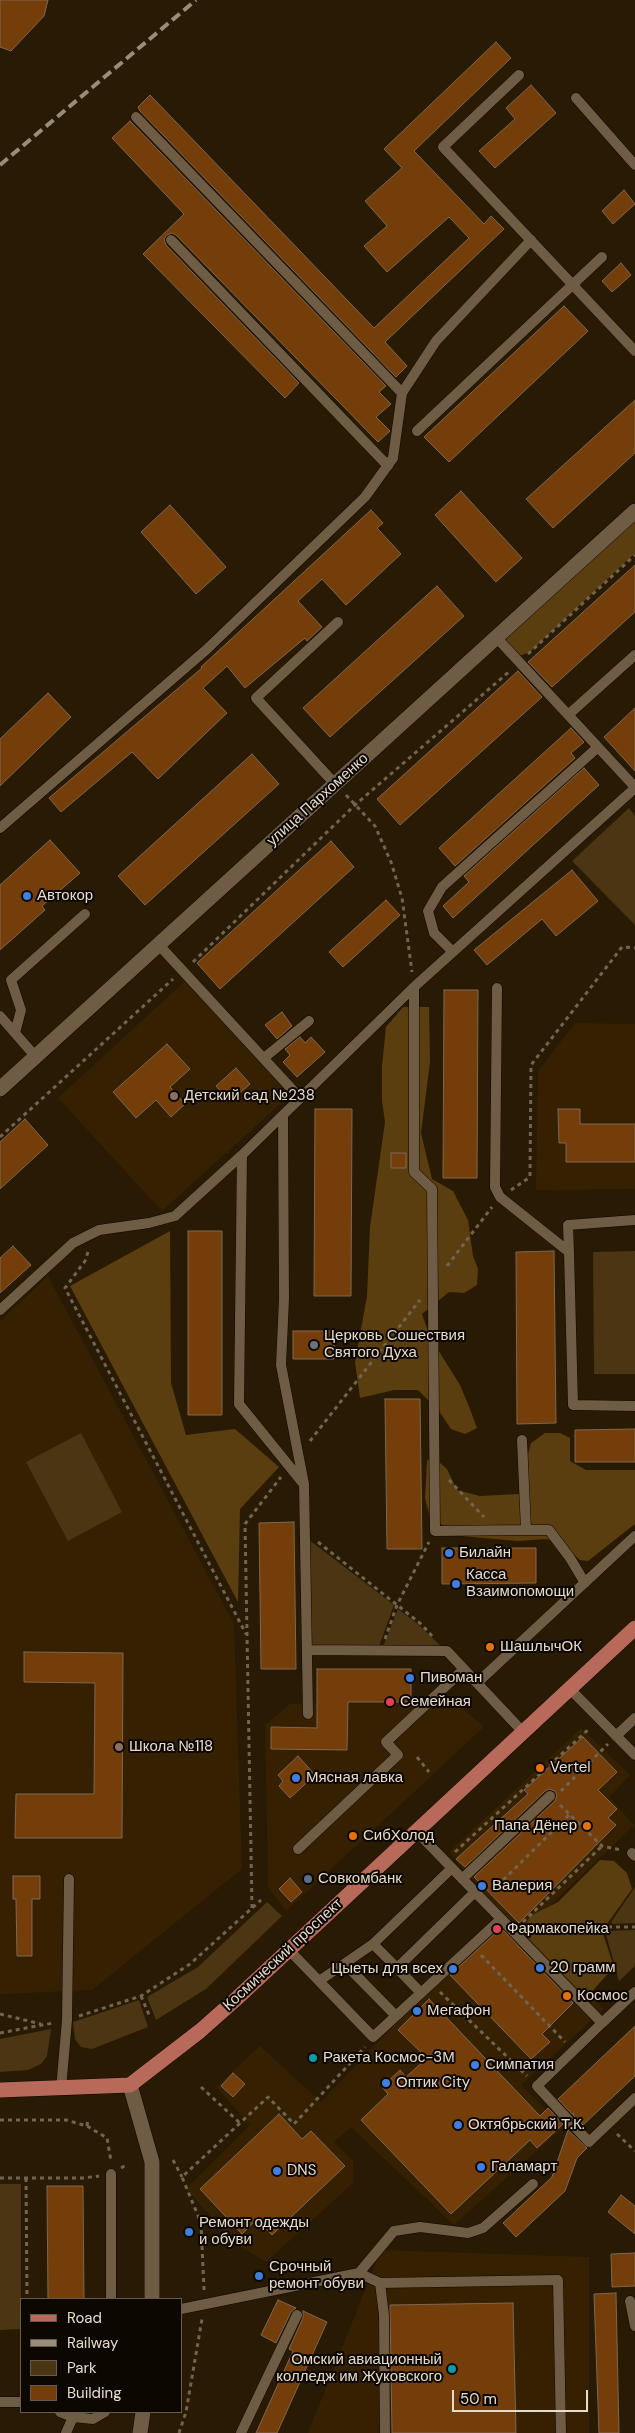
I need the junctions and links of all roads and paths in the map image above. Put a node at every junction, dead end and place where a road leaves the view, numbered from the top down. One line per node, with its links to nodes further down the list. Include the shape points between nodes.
1 (519, 75): 6 (lane, via 442,146)
2 (576, 98): 4 (lane)
3 (136, 116): 10 (lane)
4 (635, 164)
5 (172, 240): 12 (lane)
6 (531, 240): 8 (lane); 10 (lane, via 436,341)
7 (602, 257): 8 (lane)
8 (573, 284): 9 (lane); 11 (lane)
9 (635, 351)
10 (402, 393): 12 (lane, via 393,458)
11 (418, 431)
12 (388, 466): 24 (lane, via 365,497 206,650)
13 (635, 511): 16 (street, улица Пархоменко)
14 (635, 555): 18 (path)
15 (338, 622): 21 (lane, via 256,698)
16 (496, 637): 18 (lane); 21 (street, улица Пархоменко)
17 (635, 654): 19 (lane)
18 (520, 662): 19 (lane); 23 (path)
19 (568, 715): 20 (lane)
20 (598, 747): 22 (lane); 28 (lane, via 442,887 428,911 434,933)
21 (335, 784): 23 (path); 26 (street, улица Пархоменко)
22 (635, 787): 28 (lane)
23 (355, 805): 29 (path); 30 (path, via 375,826 391,862 402,898)
24 (0, 828)
25 (85, 914): 34 (lane, via 11,980 21,1010)
26 (158, 944): 29 (lane); 35 (street, улица Пархоменко)
27 (635, 948): 42 (path, via 622,947 531,1065 530,1177)
28 (453, 952): 30 (lane)
29 (183, 971): 36 (lane); 40 (path)
30 (414, 987): 38 (lane); 46 (lane, via 414,1172 432,1189)
31 (497, 988): 42 (lane, via 495,1186)
32 (0, 1016): 34 (lane)
33 (309, 1021): 36 (lane)
34 (15, 1033): 35 (lane)
35 (35, 1056): 37 (street, улица Пархоменко)
36 (264, 1058): 38 (lane)
37 (0, 1089)
38 (300, 1098): 39 (lane)
39 (283, 1115): 41 (lane); 50 (lane, via 281,1365)
40 (0, 1137)
41 (242, 1155): 44 (lane, via 175,1216 149,1224); 52 (lane, via 239,1404)
42 (500, 1197): 45 (lane); 46 (path)
43 (635, 1220): 45 (lane, via 568,1225)
44 (96, 1231): 47 (lane, via 74,1243); 62 (path, via 85,1261 65,1288)
45 (569, 1252): 48 (lane, via 573,1405)
46 (433, 1283): 50 (path); 51 (lane)
47 (0, 1310)
48 (635, 1406)
49 (522, 1440): 55 (lane)
50 (298, 1456): 53 (lane)
51 (434, 1465): 54 (path); 56 (lane)
52 (290, 1467): 53 (lane); 62 (path, via 245,1524)
53 (304, 1484): 57 (lane)
54 (497, 1530): 55 (lane); 56 (lane)
55 (526, 1530): 59 (lane, via 549,1530)
56 (435, 1531): 60 (path)
57 (305, 1532): 60 (path); 63 (lane)
58 (635, 1536): 59 (lane)
59 (585, 1583): 67 (lane)
60 (397, 1605): 64 (path); 65 (path)
61 (635, 1628): 68 (main road, Космический проспект)
62 (248, 1636): 89 (path)
63 (308, 1650): 64 (lane); 69 (lane)
64 (380, 1651): 65 (lane)
65 (447, 1651): 66 (lane)
66 (464, 1670): 67 (lane); 81 (lane, via 386,1742 398,1755)
67 (477, 1683): 72 (lane)
68 (570, 1688): 71 (lane); 72 (main road, Космический проспект)
69 (308, 1714)
70 (635, 1718): 73 (lane)
71 (600, 1719): 73 (lane); 83 (path)
72 (523, 1732): 79 (main road, Космический проспект)
73 (616, 1736): 74 (lane); 77 (path, via 558,1794)
74 (635, 1755)
75 (417, 1757): 76 (path)
76 (429, 1772)
77 (550, 1796): 78 (path); 84 (lane)
78 (570, 1814): 80 (path); 88 (path)
79 (416, 1831): 83 (lane); 94 (main road, Космический проспект)
80 (602, 1846): 82 (path); 91 (path, via 519,1927)
81 (298, 1849)
82 (634, 1855)
83 (448, 1864): 84 (lane); 92 (lane)
84 (462, 1879): 86 (lane)
85 (70, 1880): 105 (lane)
86 (475, 1892): 88 (lane); 96 (lane)
87 (261, 1900): 89 (path)
88 (483, 1900): 90 (lane)
89 (252, 1908): 101 (path, via 190,1964)
90 (501, 1918): 93 (lane); 106 (lane)
91 (635, 1927)
92 (373, 1944): 95 (lane); 96 (lane)
93 (471, 1946): 98 (lane); 110 (path)
94 (289, 1950): 97 (lane); 111 (main road, Космический проспект, via 200,2031)
95 (346, 1965): 97 (lane); 103 (lane)
96 (397, 1968): 100 (lane)
97 (319, 1982): 109 (lane)
98 (431, 1983): 100 (lane); 112 (path)
99 (635, 1992): 106 (lane)
100 (421, 1993): 103 (lane)
101 (141, 1996): 104 (path); 105 (path)
102 (0, 2014): 107 (path)
103 (396, 2016): 109 (lane)
104 (150, 2018)
105 (67, 2020): 107 (path); 114 (lane)
106 (602, 2023): 110 (lane)
107 (44, 2024): 108 (path)
108 (0, 2033)
109 (373, 2037): 119 (path, via 294,2124 268,2097)
110 (573, 2051): 112 (lane)
111 (130, 2085): 114 (main road); 133 (street, via 152,2162)
112 (537, 2086): 120 (lane, via 589,2142)
113 (201, 2087): 119 (path)
114 (61, 2089): 115 (main road)
115 (0, 2090)
116 (635, 2098): 120 (lane)
117 (88, 2118): 121 (path)
118 (0, 2120): 121 (path, via 66,2120)
119 (241, 2124): 125 (path)
120 (607, 2125): 122 (path)
121 (87, 2126): 124 (path, via 106,2138)
122 (635, 2151)
123 (173, 2160): 125 (path)
124 (111, 2174): 127 (path, via 83,2178); 132 (lane)
125 (182, 2177): 135 (path, via 201,2223)
126 (0, 2178): 127 (path)
127 (26, 2178): 131 (path)
128 (533, 2184): 129 (lane, via 483,2228 468,2233 420,2227 394,2230)
129 (359, 2273): 130 (lane); 135 (lane)
130 (380, 2284): 149 (lane, via 384,2315); 150 (lane, via 558,2280)
131 (27, 2298)
132 (112, 2298)
133 (152, 2298)
134 (630, 2301): 138 (lane)
135 (204, 2304): 136 (lane); 147 (path, via 186,2412)
136 (182, 2309)
137 (297, 2315): 148 (lane)
138 (635, 2326)
139 (0, 2402): 140 (lane)
140 (20, 2402)
141 (63, 2413): 144 (lane)
142 (103, 2413): 144 (lane, via 93,2419)
143 (143, 2413): 146 (street)
144 (73, 2417): 145 (lane)
145 (66, 2433)
146 (140, 2433)
147 (179, 2433)
148 (241, 2433)
149 (385, 2433)
150 (561, 2433)

